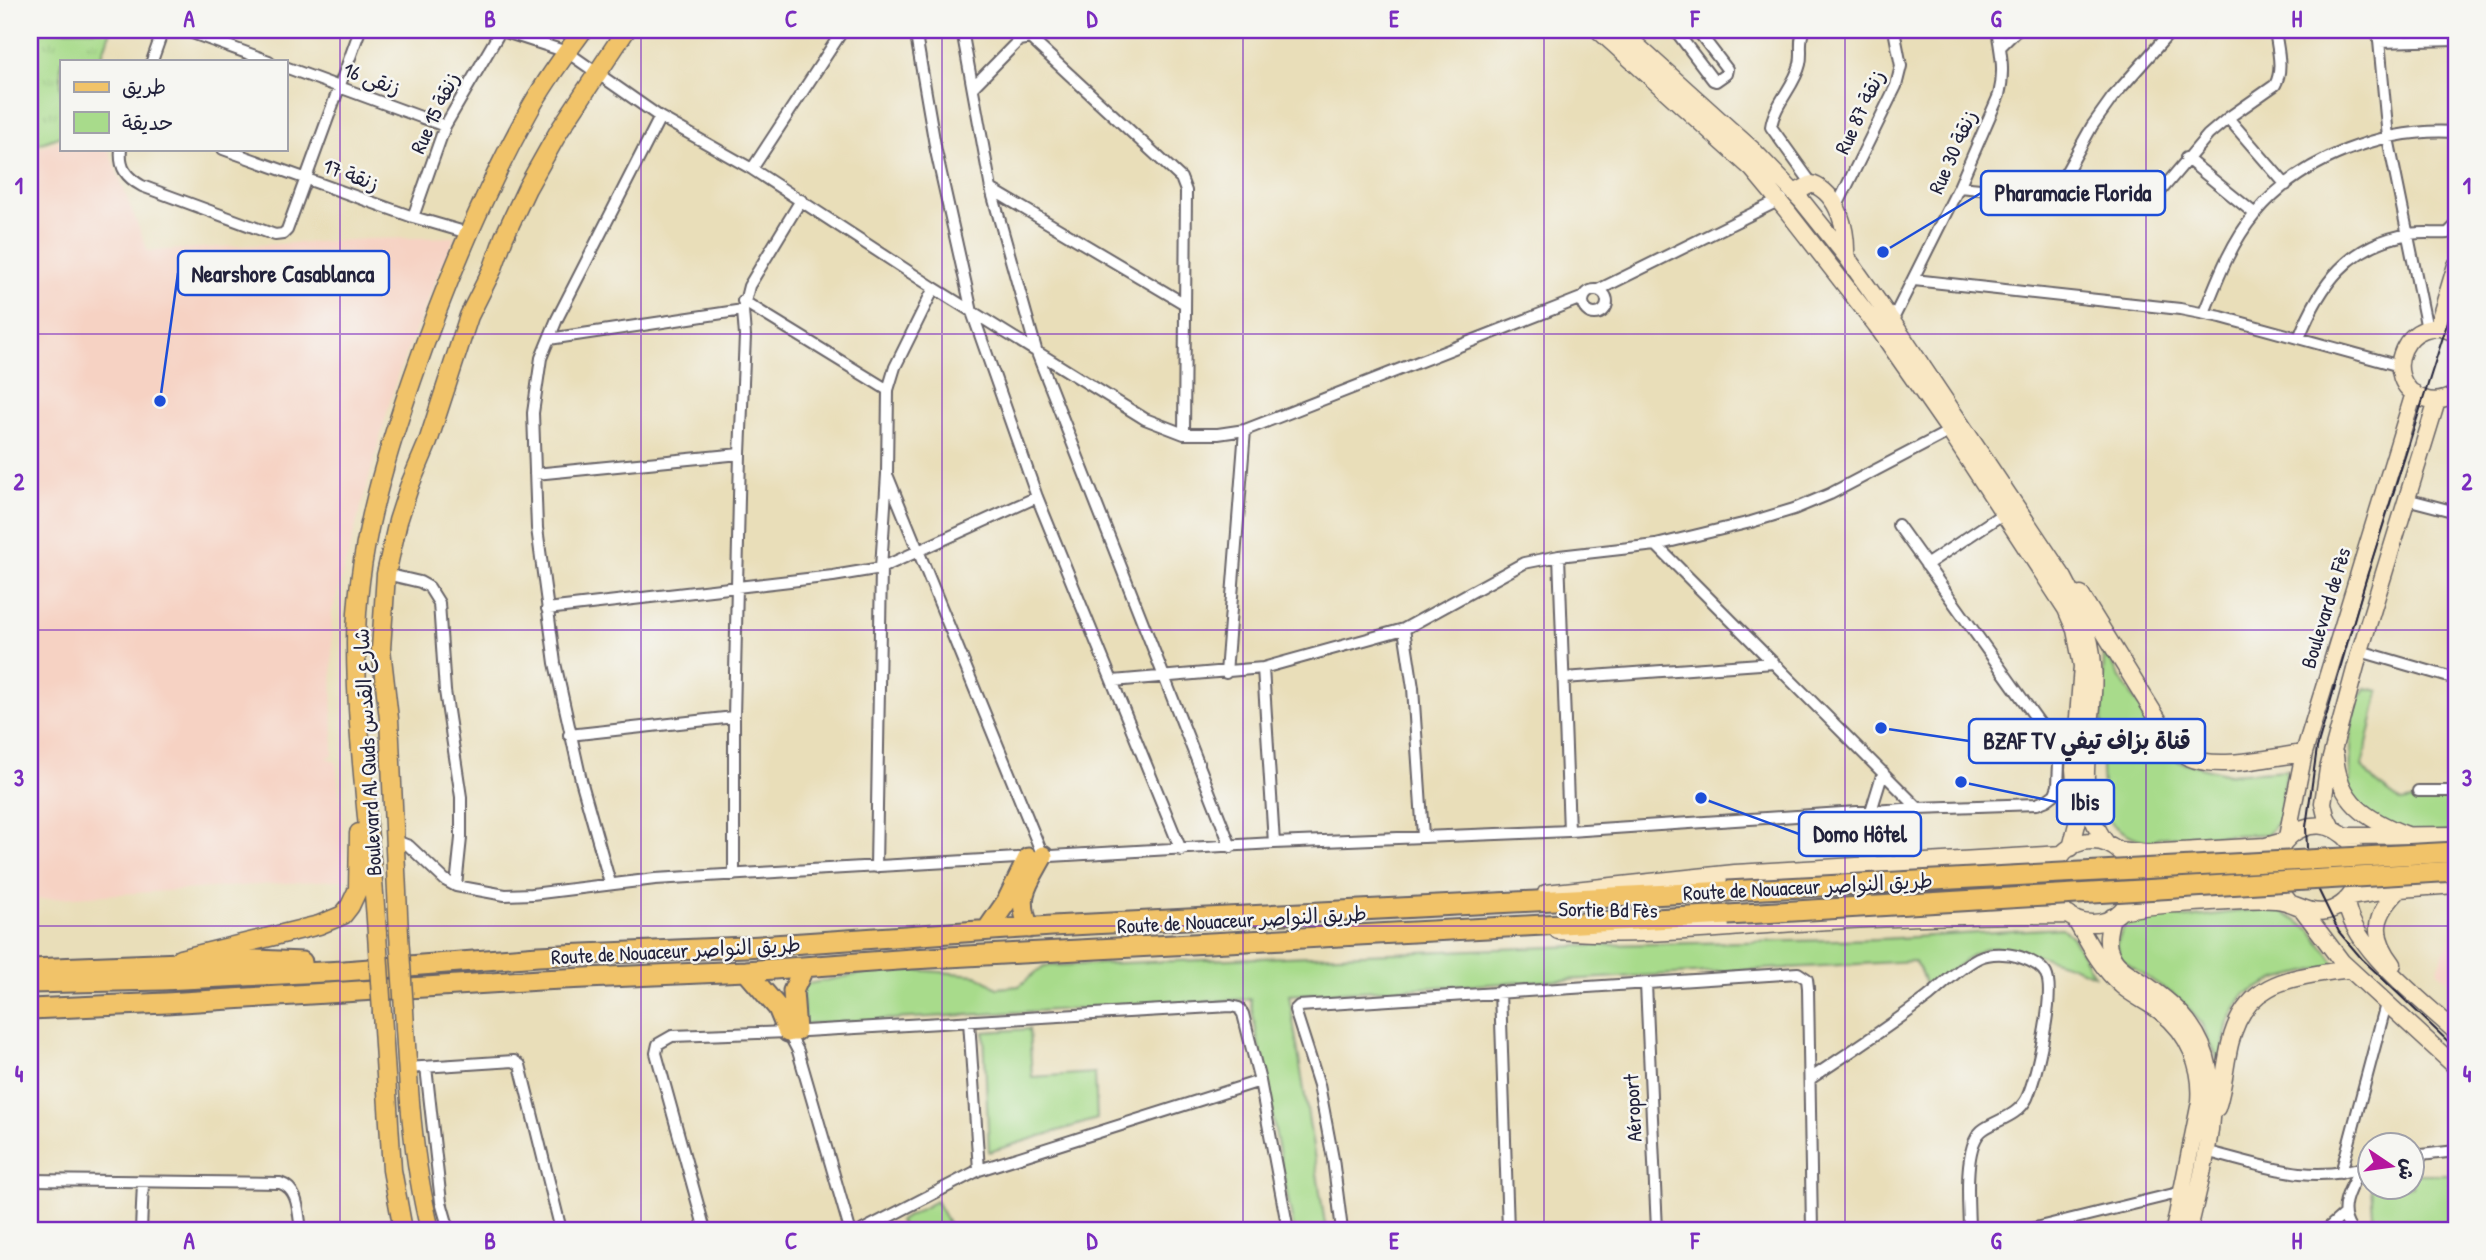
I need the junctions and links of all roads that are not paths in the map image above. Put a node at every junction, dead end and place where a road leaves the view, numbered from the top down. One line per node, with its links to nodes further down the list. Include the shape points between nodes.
1 (163, 30): 25 (street)
2 (184, 30): 26 (street)
3 (360, 30): 29 (street)
4 (500, 30): 24 (street); 33 (street, Rue 15 زنقة)
5 (583, 30): 24 (main road, Boulevard Al Quds شارع القدس)
6 (626, 30): 28 (main road, Boulevard Al Quds شارع القدس)
7 (843, 30): 39 (street)
8 (915, 30): 63 (street)
9 (962, 30): 30 (street)
10 (1598, 30): 48 (main road, via 1752,169)
11 (1620, 30): 45 (main road)
12 (1675, 30): 13 (street, via 1714,81 1726,74 1727,68)
13 (1698, 30)
14 (1804, 30): 41 (street, via 1797,72 1773,118 1772,131)
15 (1894, 30): 49 (street, Rue 87 زنقة, via 1900,76)
16 (1997, 30): 23 (street, Rue 30 زنقة)
17 (2017, 30): 23 (street)
18 (2172, 30): 46 (street, via 2092,126)
19 (2275, 30): 32 (street, via 2280,67 2275,85)
20 (2378, 30): 22 (street)
21 (2456, 40): 22 (street)
22 (2379, 42): 35 (street)
23 (2000, 47): 43 (street, Rue 30 زنقة, via 2003,79 1999,95)
24 (567, 52): 28 (street); 53 (main road, Boulevard Al Quds شارع القدس, via 531,106)
25 (152, 60)
26 (266, 60)
27 (287, 68): 29 (street, زنقى 16)
28 (596, 74): 31 (street); 92 (main road, Boulevard Al Quds شارع القدس, via 527,188 469,316 398,521)
29 (339, 87): 33 (street, زنقى 16); 40 (street)
30 (973, 87): 44 (street); 61 (street, via 1019,40 1030,38 1177,174 1186,191)
31 (660, 117): 39 (street); 69 (street)
32 (2228, 118): 38 (street); 42 (street)
33 (445, 126): 51 (street, Rue 15 زنقة)
34 (2456, 132): 35 (street)
35 (2388, 138): 42 (street, via 2338,155); 54 (street)
36 (121, 150): 40 (street, via 124,172 142,186 275,235 287,230)
37 (226, 150): 40 (street, زنقة 17)
38 (2186, 158): 46 (street, via 2146,206); 50 (street)
39 (752, 169): 47 (street)
40 (305, 178): 51 (street, زنقة 17)
41 (1812, 184): 45 (main road); 49 (main road, via 1820,187)
42 (2286, 185): 50 (street)
43 (1959, 187): 46 (street); 57 (street, Rue 30 زنقة)
44 (991, 189): 61 (street); 70 (street)
45 (1794, 193): 48 (street); 55 (main road)
46 (2053, 196)
47 (801, 200): 58 (street); 62 (street, via 749,286)
48 (1778, 201): 59 (street); 77 (main road, via 1876,326)
49 (1836, 208): 55 (main road, via 1844,229)
50 (2255, 214): 64 (street, via 2227,259)
51 (413, 217): 53 (street, زنقة 17)
52 (2456, 225): 54 (street, via 2448,233)
53 (468, 233): 114 (main road, Boulevard Al Quds شارع القدس, via 394,432 360,581 356,643)
54 (2408, 235): 66 (street); 68 (street, via 2360,253 2325,284)
55 (1846, 256): 65 (main road)
56 (2456, 265): 66 (main road)
57 (1914, 280): 64 (street); 65 (street, Rue 30 زنقة)
58 (934, 288): 63 (street); 72 (street)
59 (1598, 290): 60 (street); 60 (street, via 1607,301 1601,313 1587,312)
60 (1584, 297): 76 (street)
61 (1185, 304): 78 (street)
62 (743, 306): 69 (street); 72 (street); 79 (street)
63 (972, 312): 70 (street); 82 (street)
64 (2204, 313): 68 (street)
65 (1892, 321): 93 (main road)
66 (2432, 328): 67 (main road); 71 (main road, via 2406,344)
67 (2456, 334)
68 (2300, 338): 71 (street)
69 (549, 339): 80 (street, via 541,358 533,413)
70 (1037, 353): 78 (street, via 1145,419); 101 (street)
71 (2400, 366): 73 (main road, via 2404,382)
72 (888, 390): 81 (street)
73 (2414, 393): 75 (main road); 108 (main road, Boulevard de Fès)
74 (2456, 394): 75 (main road)
75 (2437, 401): 83 (main road)
76 (1245, 430): 78 (street); 100 (street)
77 (1950, 431): 85 (main road); 87 (street, via 1794,509)
78 (1184, 434)
79 (740, 454): 80 (street); 94 (street)
80 (535, 474): 95 (street)
81 (887, 474): 88 (street); 91 (street)
82 (1037, 497): 88 (street); 104 (street)
83 (2406, 499): 84 (street); 97 (main road)
84 (2456, 512)
85 (2004, 513): 90 (street); 126 (main road, via 2066,609 2079,647 2082,666 2074,777 2078,820)
86 (1898, 525): 90 (street)
87 (1656, 545): 89 (street); 98 (street)
88 (917, 550): 91 (street); 127 (street)
89 (1559, 556): 96 (street, via 1524,563); 102 (street)
90 (1926, 565): 112 (street, via 2056,746 2060,777 2055,794 2037,804)
91 (881, 568): 94 (street); 129 (street)
92 (386, 574): 121 (main road, Boulevard Al Quds شارع القدس, via 381,649); 134 (street, via 420,582 439,603 445,691 461,797)
93 (2064, 578): 108 (main road, via 2081,594 2175,747 2186,757 2228,762); 124 (main road, via 2078,604 2091,647 2093,692 2086,786 2092,820)
94 (738, 585): 95 (street); 105 (street)
95 (547, 609): 106 (street)
96 (1404, 629): 99 (street); 119 (street, via 1413,688)
97 (2360, 652): 103 (street); 107 (main road)
98 (1774, 663): 102 (street); 109 (street)
99 (1263, 668): 100 (street); 122 (street)
100 (1226, 673): 101 (street)
101 (1163, 678): 104 (street); 123 (street)
102 (1564, 678): 115 (street)
103 (2456, 680)
104 (1113, 681): 125 (street)
105 (734, 717): 106 (street); 131 (street)
106 (569, 735): 132 (street)
107 (2334, 745): 116 (main road, via 2323,803 2326,816); 117 (main road, via 2340,785 2353,803 2378,824)
108 (2304, 753): 120 (main road, Boulevard de Fès)
109 (1883, 772): 112 (street); 113 (street)
110 (2418, 791): 111 (street)
111 (2456, 791)
112 (1918, 808): 113 (street)
113 (1871, 811): 115 (street)
114 (367, 814): 144 (main road, via 358,841 358,889 343,915); 178 (main road, Boulevard Al Quds شارع القدس, bridge, via 392,1170)
115 (1569, 831): 119 (street)
116 (2339, 832): 117 (main road); 120 (main road, via 2308,826); 136 (main road, via 2354,846 2359,859 2360,873)
117 (2407, 835): 118 (main road)
118 (2456, 835)
119 (1423, 836): 122 (street)
120 (2286, 839): 124 (main road, via 2266,846 2147,853); 138 (main road, via 2274,872 2277,883)
121 (396, 841): 134 (street, via 409,846); 161 (main road, Boulevard Al Quds شارع القدس, bridge)
122 (1274, 843): 123 (street)
123 (1231, 847): 125 (street)
124 (2112, 847): 126 (main road, via 2088,841); 139 (main road, via 2130,866 2133,885)
125 (1181, 850): 127 (street)
126 (2067, 851): 137 (main road, via 1735,873 1574,889); 140 (main road, via 2052,875 2052,886 2060,907)
127 (1036, 852): 129 (street); 142 (highway, via 1021,903); 143 (highway)
128 (2456, 852): 137 (highway, Route de Nouaceur طريق النواصر, bridge)
129 (876, 867): 131 (street)
130 (2456, 871): 141 (highway, Route de Nouaceur طريق النواصر, bridge)
131 (734, 875): 132 (street)
132 (610, 883): 134 (street, via 505,895)
133 (2456, 885): 135 (main road)
134 (456, 886)
135 (2400, 889): 136 (main road); 153 (main road, via 2380,915 2378,937)
136 (2348, 899): 138 (main road, via 2327,910 2310,911); 153 (main road, via 2347,912 2358,934)
137 (1517, 902): 142 (highway, Route de Nouaceur طريق النواصر)
138 (2296, 905): 139 (main road, via 2257,899 2149,905); 147 (main road)
139 (2117, 914): 140 (main road, via 2090,923); 164 (main road, via 2108,934 2115,960 2180,1010 2200,1041 2209,1069)
140 (2072, 917): 141 (main road, Sortie Bd Fès, via 1913,917 1658,933 1590,934); 174 (main road, via 2109,974 2174,1024 2196,1062 2201,1089)
141 (1524, 927): 145 (highway, Route de Nouaceur طريق النواصر)
142 (1028, 928): 143 (highway, Route de Nouaceur طريق النواصر)
143 (987, 930): 148 (highway, Route de Nouaceur طريق النواصر)
144 (165, 963): 146 (highway); 148 (highway, via 275,960)
145 (804, 967): 149 (highway, Route de Nouaceur طريق النواصر); 158 (highway, via 793,991)
146 (30, 969)
147 (2349, 969): 154 (main road); 164 (main road, via 2281,983 2252,998 2238,1019)
148 (344, 971): 150 (highway, Route de Nouaceur طريق النواصر)
149 (746, 971): 155 (highway, Route de Nouaceur طريق النواصر); 158 (highway, via 778,1008)
150 (30, 983)
151 (1646, 984): 152 (street); 162 (street, via 1805,976); 188 (street, Aéroport)
152 (1500, 991): 186 (street, via 1304,1004 1295,1010 1319,1085); 187 (street)
153 (2413, 992): 157 (main road)
154 (2386, 1004): 160 (main road); 170 (street)
155 (30, 1009)
156 (969, 1021): 158 (street); 163 (street, via 1231,1006 1243,1014); 169 (street)
157 (2456, 1032)
158 (794, 1038): 182 (street, via 673,1036 658,1044 656,1053); 183 (street)
159 (426, 1067): 161 (street); 180 (street, via 441,1202); 181 (street, via 514,1061 520,1065)
160 (2456, 1067)
161 (407, 1068): 179 (main road, Boulevard Al Quds شارع القدس, via 418,1176)
162 (1810, 1079): 189 (street); 190 (street, via 1980,957 2017,956 2040,967 2050,986 2050,1000 2037,1064 2022,1105 1983,1129 1972,1145)
163 (1260, 1081): 169 (street); 185 (street)
164 (2210, 1124): 166 (main road)
165 (2456, 1150): 167 (street)
166 (2205, 1151): 170 (street, via 2304,1174); 193 (main road)
167 (2426, 1154)
168 (2356, 1169): 170 (street)
169 (979, 1170): 184 (street)
170 (2341, 1173)
171 (30, 1180): 172 (street)
172 (143, 1182): 176 (street); 177 (street, via 280,1183 294,1193)
173 (2356, 1182): 175 (street)
174 (2182, 1192): 191 (street); 192 (main road)
175 (2343, 1215): 194 (street); 195 (street)
176 (141, 1230)
177 (301, 1230)
178 (403, 1230)
179 (430, 1230)
180 (449, 1230)
181 (561, 1230)
182 (705, 1230)
183 (850, 1230)
184 (863, 1230)
185 (1288, 1230)
186 (1342, 1230)
187 (1508, 1230)
188 (1657, 1230)
189 (1812, 1230)
190 (1969, 1230)
191 (2027, 1230)
192 (2174, 1230)
193 (2189, 1230)
194 (2326, 1230)
195 (2351, 1230)

